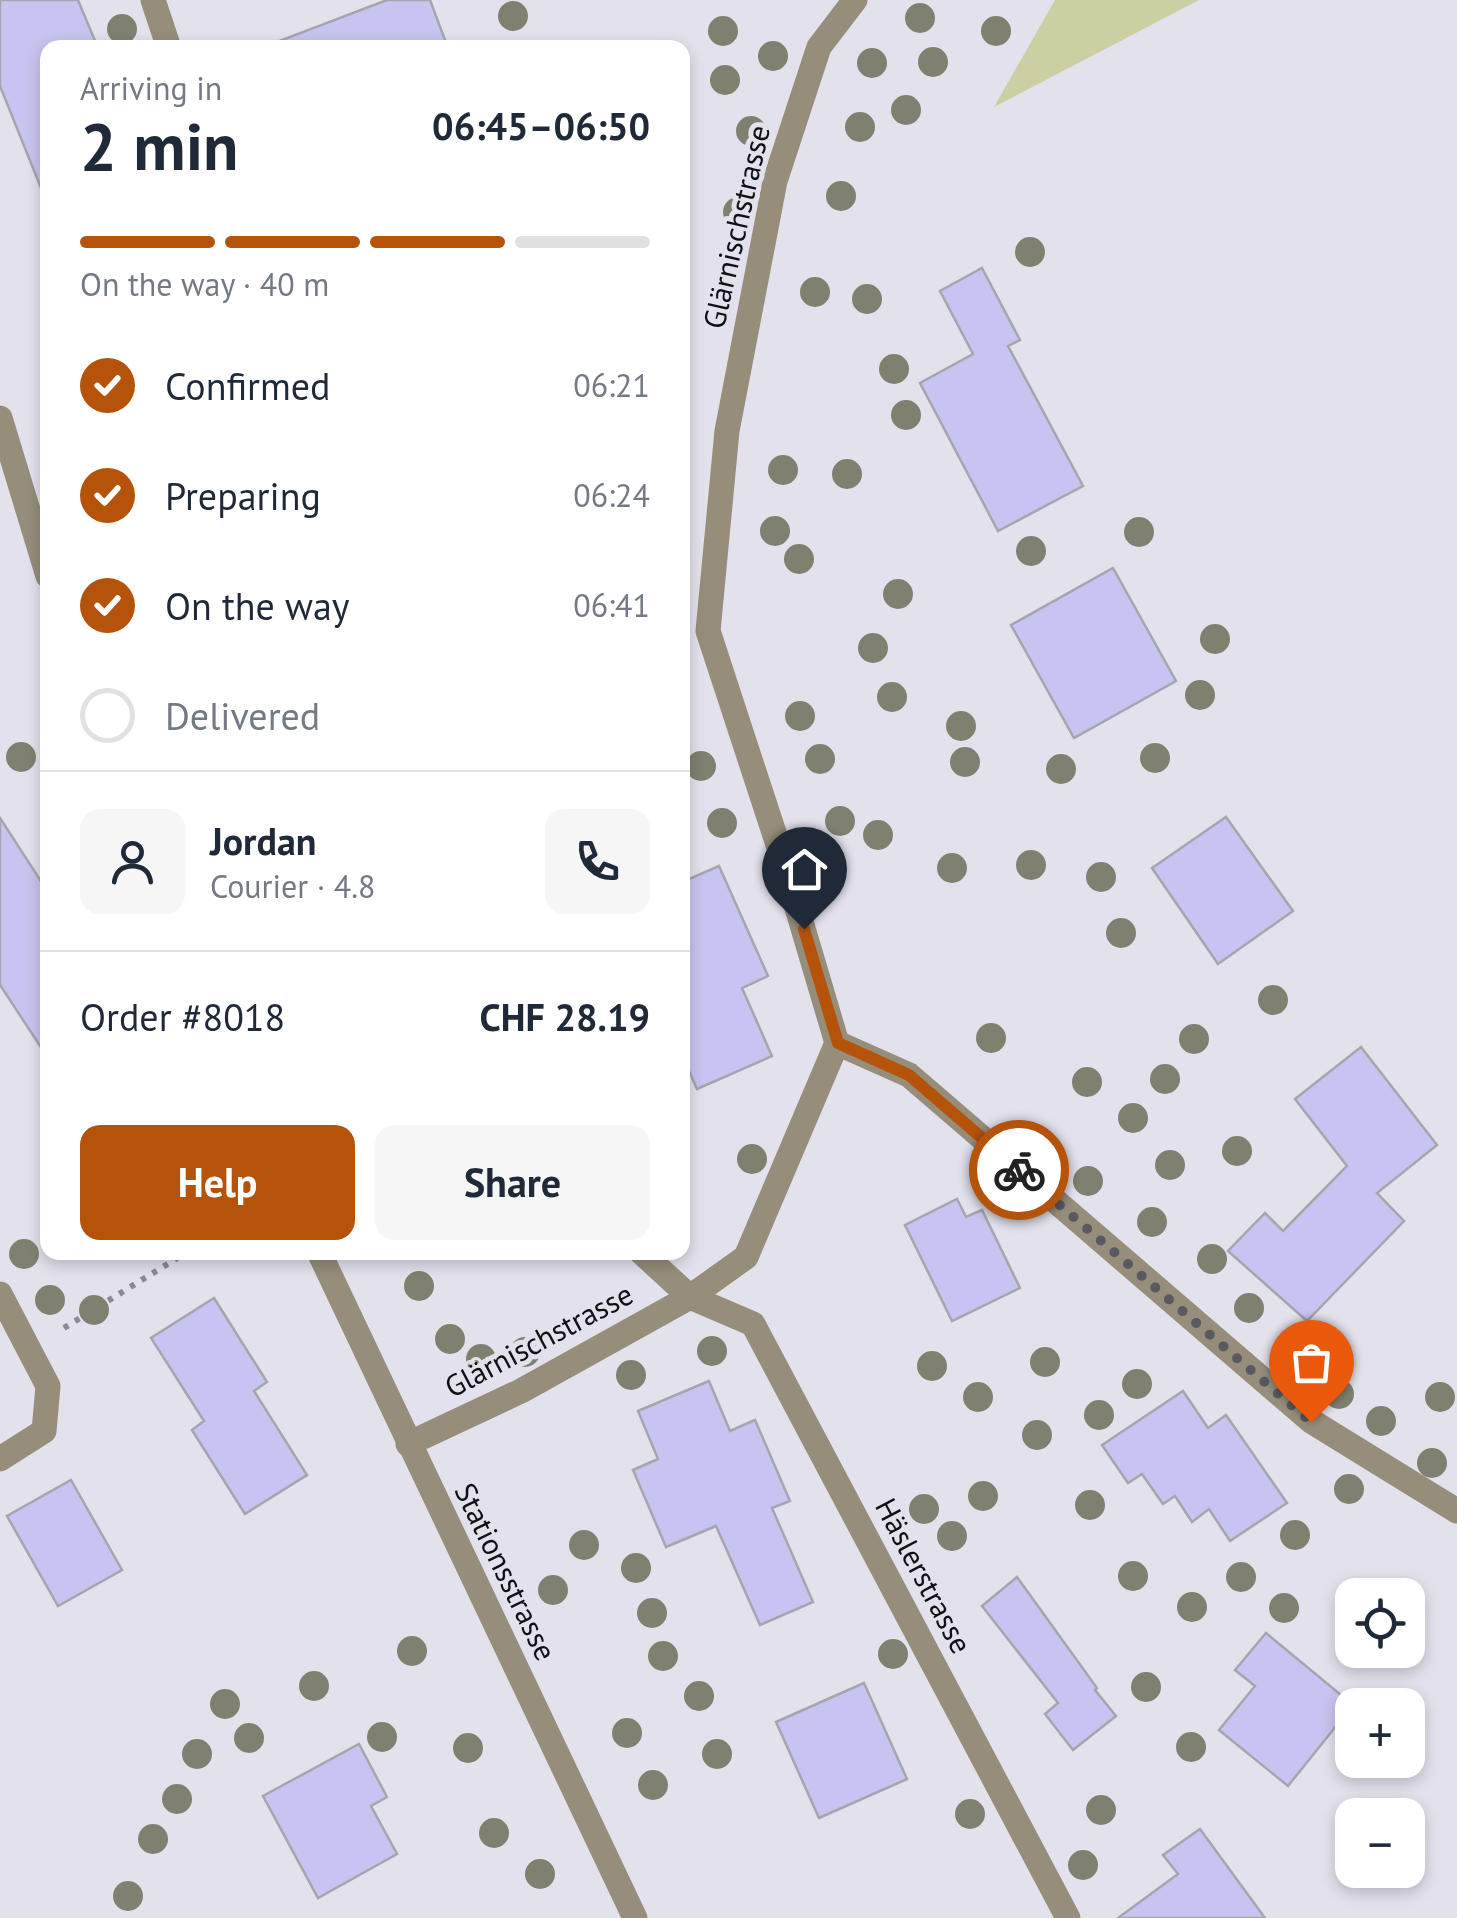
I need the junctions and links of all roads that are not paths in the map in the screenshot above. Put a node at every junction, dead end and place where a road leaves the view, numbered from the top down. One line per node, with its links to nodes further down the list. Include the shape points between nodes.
1 (153, 0): 3 (street)
2 (855, 0): 7 (street, Glärnischstrasse, via 819,47 775,181 727,431 708,631)
3 (167, 40)
4 (0, 418): 5 (street)
5 (10, 482): 6 (street)
6 (40, 556)
7 (838, 1043): 11 (street, Glärnischstrasse, via 746,1257); 14 (street, via 909,1075 1311,1422)
8 (324, 1260): 12 (street, Stationsstrasse)
9 (650, 1260): 11 (street, Häslerstrasse)
10 (0, 1294): 13 (street, via 48,1386 44,1431)
11 (690, 1297): 12 (street, Glärnischstrasse, via 521,1391); 16 (street, Häslerstrasse, via 753,1324)
12 (408, 1444): 15 (street, Stationsstrasse)
13 (0, 1459)
14 (1457, 1511)
15 (635, 1918)
16 (1068, 1918)

